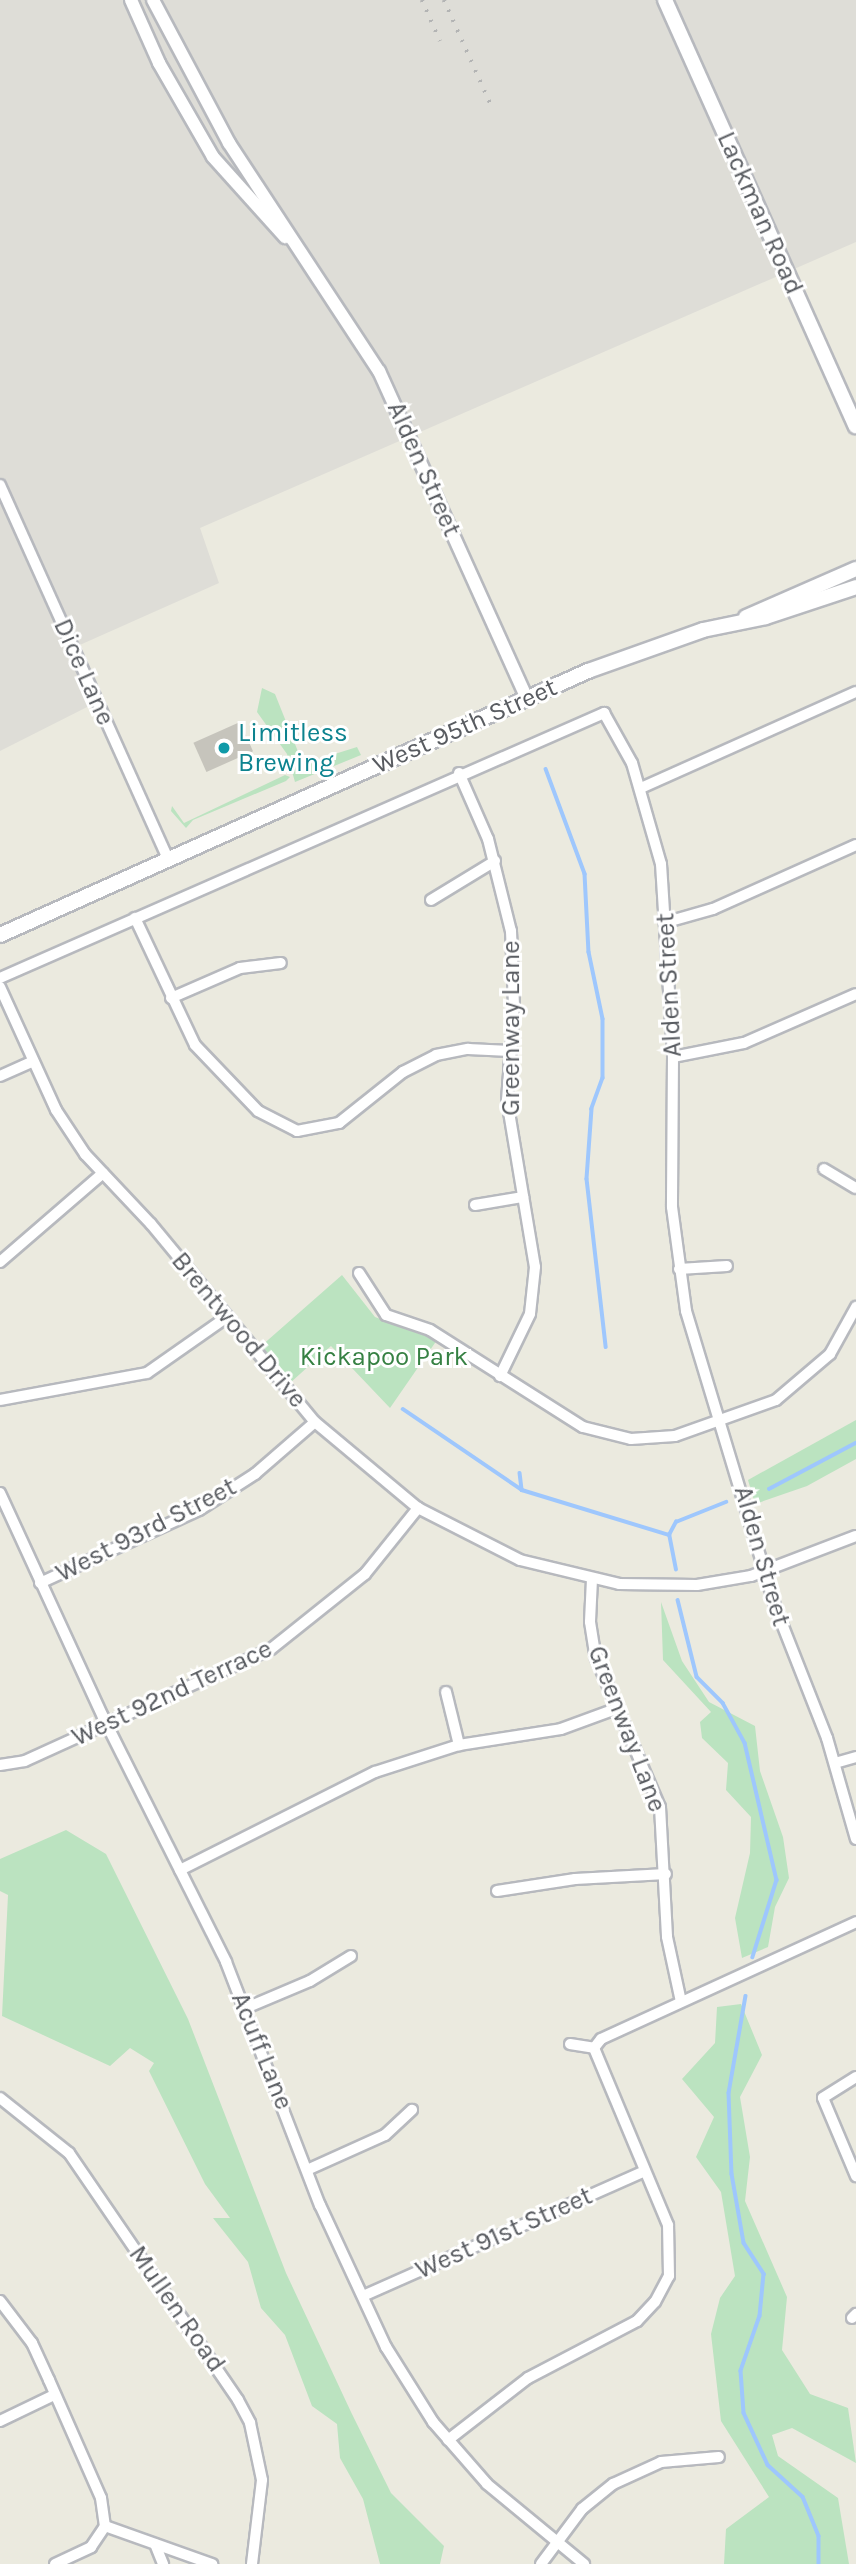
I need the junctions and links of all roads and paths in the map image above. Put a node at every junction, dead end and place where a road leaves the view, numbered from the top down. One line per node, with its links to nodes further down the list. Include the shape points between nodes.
1 (153, 0): 3 (street); 4 (street, Alden Street, via 200,94)
2 (665, 0): 5 (main road, Lackman Road)
3 (133, 4): 4 (street, Alden Street, via 182,108 213,157)
4 (300, 252): 11 (street, Alden Street, via 379,371)
5 (856, 426)
6 (0, 485): 16 (street, Dice Lane)
7 (856, 569): 9 (main road, West 95th Street)
8 (856, 587): 9 (main road, West 95th Street, via 766,617)
9 (745, 618): 11 (main road, West 95th Street, via 638,652)
10 (856, 692): 14 (street)
11 (527, 699): 16 (main road, West 95th Street)
12 (604, 713): 13 (street, West 95th Street); 14 (street, Alden Street, via 620,736)
13 (459, 773): 17 (street, Greenway Lane); 19 (street, West 95th Street)
14 (641, 788): 20 (street, Alden Street, via 661,864)
15 (856, 845): 20 (street, via 713,909)
16 (168, 859): 21 (main road, West 95th Street)
17 (495, 861): 18 (street); 27 (street, Greenway Lane, via 513,953)
18 (432, 900)
19 (135, 918): 23 (street, West 95th Street); 26 (street)
20 (667, 922): 28 (street, Alden Street)
21 (0, 934)
22 (281, 963): 26 (street, via 240,968)
23 (0, 978)
24 (0, 987): 29 (street, Brentwood Drive)
25 (856, 994): 28 (street, via 744,1043)
26 (171, 998): 27 (street, via 195,1045 233,1090 276,1123 307,1132 339,1123 426,1059 468,1049)
27 (510, 1051): 34 (street, Greenway Lane, via 508,1100)
28 (673, 1057): 38 (street, Alden Street, via 672,1194)
29 (33, 1061): 30 (street); 32 (street, Brentwood Drive, via 71,1136)
30 (0, 1076)
31 (824, 1169): 33 (street)
32 (103, 1173): 36 (street); 41 (street, Brentwood Drive)
33 (856, 1188)
34 (523, 1197): 35 (street); 42 (street, Greenway Lane, via 535,1267 533,1300)
35 (475, 1205)
36 (0, 1262)
37 (727, 1266): 38 (street)
38 (679, 1269): 45 (street, Alden Street, via 695,1349)
39 (359, 1273): 42 (street, via 386,1315 430,1330)
40 (856, 1307): 45 (street, via 830,1354 799,1385)
41 (227, 1317): 43 (street, via 147,1373); 44 (street, Brentwood Drive)
42 (500, 1376): 45 (street, via 559,1414 610,1436 649,1440)
43 (0, 1400)
44 (315, 1422): 47 (street, Brentwood Drive); 51 (street, West 93rd Street, via 222,1496)
45 (718, 1423): 49 (street, Alden Street)
46 (0, 1493): 51 (street, Acuff Lane)
47 (418, 1508): 50 (street, Brentwood Drive, via 506,1555); 54 (street, West 92nd Terrace, via 365,1574 305,1626 254,1659)
48 (856, 1536): 49 (street, Brentwood Drive)
49 (766, 1572): 50 (street, Brentwood Drive, via 697,1585); 57 (street, Alden Street)
50 (593, 1579): 53 (street, Greenway Lane, via 593,1646)
51 (40, 1583): 54 (street, Acuff Lane)
52 (446, 1692): 55 (street)
53 (618, 1708): 55 (street, via 561,1728); 61 (street, Greenway Lane, via 657,1796)
54 (107, 1726): 58 (street, West 92nd Terrace, via 25,1761); 60 (street, Acuff Lane)
55 (459, 1745): 60 (street, via 342,1786)
56 (856, 1757): 57 (street)
57 (835, 1763): 59 (street, Alden Street)
58 (0, 1765)
59 (856, 1839)
60 (180, 1870): 66 (street, Acuff Lane)
61 (666, 1874): 62 (street, via 575,1879); 65 (street, Greenway Lane, via 669,1958)
62 (497, 1891)
63 (856, 1922): 65 (street)
64 (351, 1956): 66 (street, via 310,1982)
65 (681, 2003): 68 (street, via 601,2039)
66 (246, 2008): 72 (street, Acuff Lane)
67 (570, 2044): 68 (street)
68 (594, 2048): 73 (street)
69 (856, 2077): 74 (street, via 823,2098)
70 (0, 2098): 87 (street, Mullen Road, via 69,2153 238,2400 255,2441 262,2480)
71 (412, 2110): 72 (street, via 385,2134)
72 (307, 2170): 75 (street, Acuff Lane)
73 (645, 2171): 75 (street, West 91st Street); 79 (street, via 671,2242 668,2276 655,2302 637,2321 528,2378)
74 (856, 2176)
75 (363, 2296): 79 (street, Acuff Lane, via 410,2387)
76 (0, 2301): 77 (street, via 32,2343)
77 (54, 2395): 78 (street); 81 (street, via 101,2498)
78 (0, 2421)
79 (448, 2440): 82 (street, Acuff Lane, via 487,2484)
80 (719, 2456): 82 (street, via 662,2462 635,2472 589,2504)
81 (105, 2526): 83 (street); 84 (street, via 91,2547)
82 (555, 2543): 88 (street); 89 (street, Acuff Lane)
83 (155, 2544): 85 (street); 86 (street)
84 (55, 2564)
85 (163, 2564)
86 (212, 2564)
87 (252, 2564)
88 (541, 2564)
89 (584, 2564)

